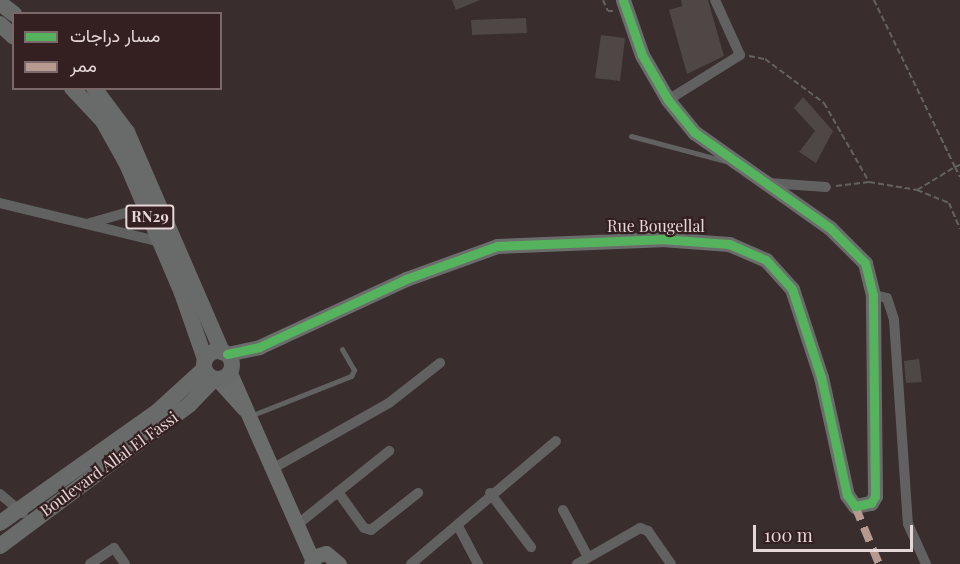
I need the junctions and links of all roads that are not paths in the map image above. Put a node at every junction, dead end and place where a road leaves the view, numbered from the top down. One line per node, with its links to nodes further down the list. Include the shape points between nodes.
1 (623, 0): 9 (street, via 642,55)
2 (715, 0): 9 (street, via 740,55)
3 (0, 3): 4 (main road)
4 (12, 13)
5 (0, 24): 6 (main road)
6 (12, 35)
7 (74, 90): 15 (main road, RN29, via 110,130)
8 (96, 90): 15 (main road, RN29, via 122,123)
9 (668, 100): 11 (street, via 704,142)
10 (631, 136): 11 (lane)
11 (734, 163): 12 (street)
12 (768, 183): 13 (street); 18 (street, via 831,228 860,255)
13 (826, 187)
14 (0, 203): 16 (street)
15 (152, 205): 16 (street); 17 (main road, RN29); 21 (main road, RN29)
16 (90, 223): 17 (street)
17 (161, 242): 21 (main road, RN29)
18 (873, 301): 21 (street, Rue Bougellal, via 875,496 861,508 850,502 847,495 821,377 792,290 766,260 729,244 661,239 497,246 406,279); 49 (street, via 887,298 894,320 908,524)
19 (342, 349): 22 (lane, via 354,370 351,376)
20 (440, 363): 25 (street, via 395,399)
21 (219, 367): 22 (street); 30 (main road, Boulevard Allal El Fassi); 32 (main road, Boulevard Allal El Fassi, via 189,405)
22 (246, 412): 25 (street)
23 (556, 441): 28 (street)
24 (389, 452): 26 (street)
25 (272, 469): 35 (street)
26 (338, 492): 27 (street, via 364,528 371,530); 35 (street)
27 (418, 493)
28 (490, 493): 34 (street); 37 (street)
29 (0, 494): 30 (street)
30 (19, 509): 32 (street); 33 (main road, Boulevard Allal El Fassi)
31 (563, 510): 39 (street)
32 (32, 521): 36 (main road, Boulevard Allal El Fassi)
33 (0, 523)
34 (458, 526): 40 (street); 46 (street)
35 (301, 528): 38 (street); 41 (street)
36 (0, 546)
37 (531, 547)
38 (326, 553): 41 (street); 44 (street)
39 (588, 557): 47 (street); 48 (street, via 643,528)
40 (423, 560): 45 (street)
41 (312, 562)
42 (90, 564): 43 (street, via 114,548)
43 (125, 564)
44 (339, 564)
45 (411, 564)
46 (478, 564)
47 (577, 564)
48 (671, 564)
49 (926, 564)

